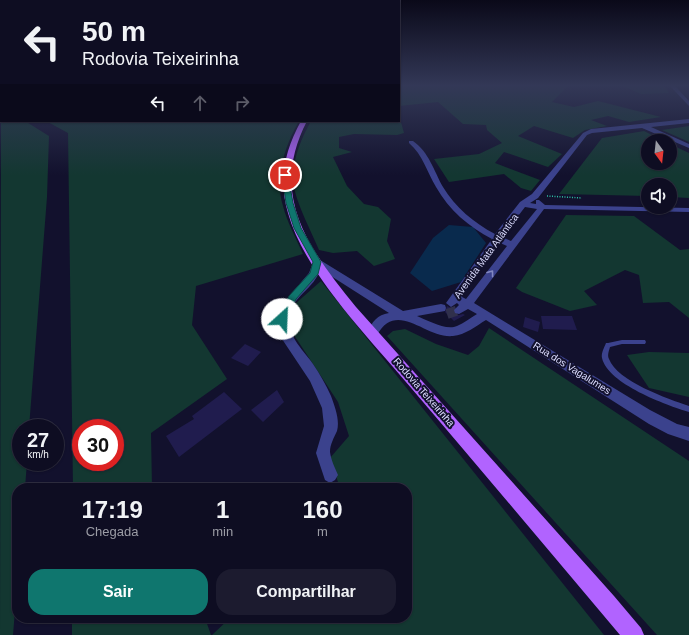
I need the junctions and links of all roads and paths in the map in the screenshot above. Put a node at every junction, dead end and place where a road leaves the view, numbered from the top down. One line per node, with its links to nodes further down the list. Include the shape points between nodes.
1 (689, 121): 3 (street)
2 (303, 122): 12 (main road, Rodovia Teixeirinha, via 295,136 285,175 289,203 297,228)
3 (643, 125): 5 (street); 6 (street, via 591,131 585,134)
4 (411, 142): 10 (street, via 418,146 440,188 464,219)
5 (689, 146)
6 (535, 196): 7 (street); 8 (street)
7 (523, 204): 8 (street, Avenida Mata Atlântica); 10 (street, Avenida Mata Atlântica)
8 (542, 207): 9 (street, Avenida Mata Atlântica); 11 (street, Avenida Mata Atlântica)
9 (689, 210)
10 (496, 239): 11 (street); 13 (street, Avenida Mata Atlântica)
11 (512, 245): 13 (street, Avenida Mata Atlântica, one-way to 11)
12 (317, 262): 16 (street); 17 (main road, Rodovia Teixeirinha, via 356,315); 21 (street, via 314,274 292,298 282,319 283,329 326,398 332,420 323,455)
13 (458, 304): 15 (street, Rua dos Vagalumes)
14 (444, 311): 16 (street)
15 (486, 314): 16 (street, via 452,332); 20 (street, Rua dos Vagalumes, via 653,419)
16 (401, 315): 17 (street, via 384,318)
17 (373, 332): 22 (main road, Rodovia Teixeirinha)
18 (643, 342): 19 (lane, via 608,345 605,352 606,361 622,379 662,401)
19 (689, 409)
20 (689, 434)
21 (330, 475)
22 (634, 635)

